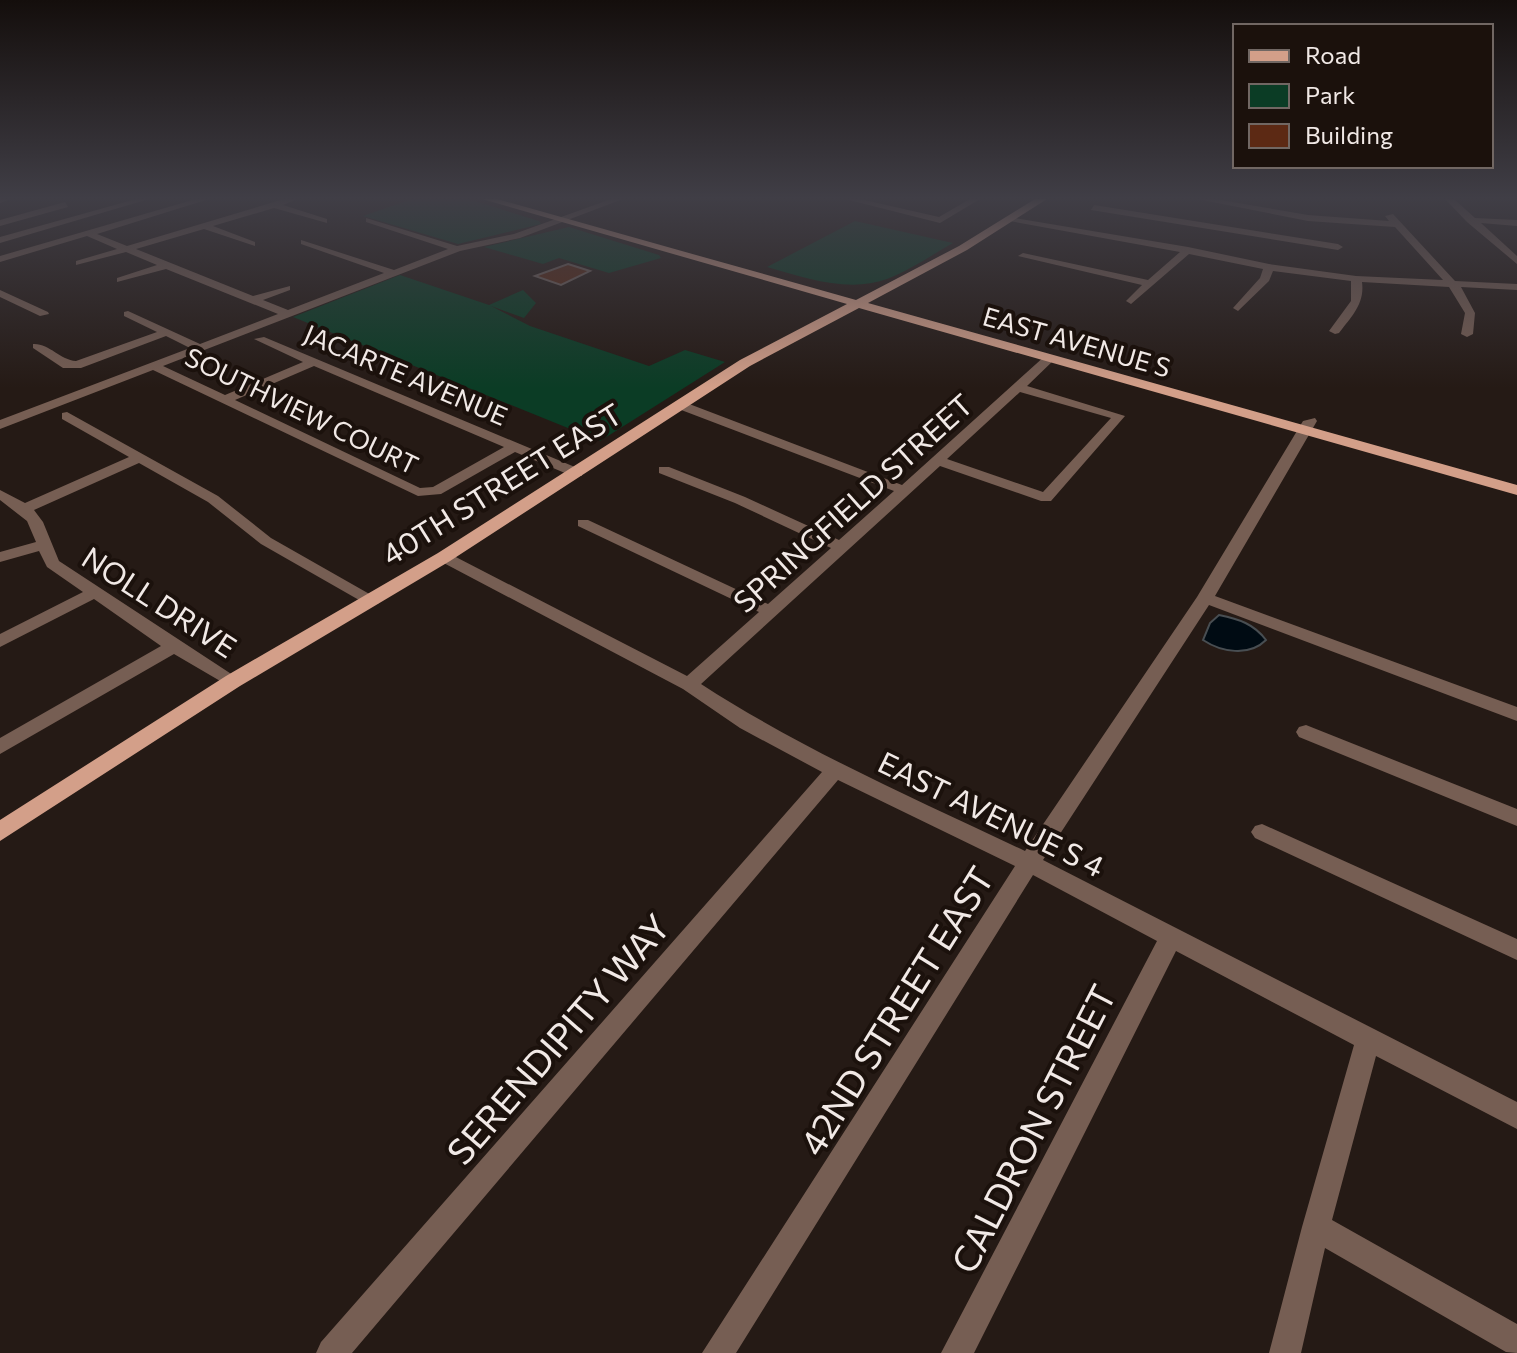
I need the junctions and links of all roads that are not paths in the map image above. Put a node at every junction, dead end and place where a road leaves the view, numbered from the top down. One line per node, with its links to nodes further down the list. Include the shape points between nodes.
1 (160, 262): 10 (street)
2 (362, 262): 12 (street)
3 (422, 262): 12 (street)
4 (722, 262): 21 (main road, EAST AVENUE S)
5 (931, 262): 21 (main road, 40TH STREET EAST)
6 (1051, 262): 15 (street)
7 (1175, 262): 15 (street)
8 (1246, 262): 11 (street)
9 (1433, 262): 16 (street)
10 (167, 265): 14 (street); 20 (street)
11 (1269, 267): 13 (street); 23 (street, via 1265,279)
12 (393, 273): 26 (street)
13 (1356, 279): 16 (street); 27 (street, via 1359,299)
14 (121, 280)
15 (1151, 284): 22 (street)
16 (1453, 284): 17 (street); 29 (street, via 1470,313)
17 (1517, 287)
18 (286, 288): 20 (street)
19 (0, 293): 24 (street)
20 (253, 300): 26 (street)
21 (860, 301): 33 (main road, EAST AVENUE S); 38 (main road, 40TH STREET EAST); 41 (main road, EAST AVENUE S)
22 (1131, 301)
23 (1238, 308)
24 (44, 314)
25 (128, 314): 28 (street)
26 (288, 314): 32 (street)
27 (1335, 331)
28 (167, 332): 31 (street, via 77,365 67,365); 32 (street)
29 (1467, 334)
30 (260, 339): 34 (street, JACARTE AVENUE)
31 (37, 346)
32 (199, 348): 35 (street)
33 (1050, 358): 36 (street, SPRINGFIELD STREET); 41 (main road, EAST AVENUE S)
34 (315, 361): 37 (street); 42 (street, JACARTE AVENUE)
35 (153, 366): 37 (street, SOUTHVIEW COURT); 40 (street)
36 (1018, 387): 44 (street, SPRINGFIELD STREET); 44 (street, via 1119,416 1046,498)
37 (225, 400): 42 (street, SOUTHVIEW COURT, via 418,492 436,491)
38 (680, 405): 46 (main road, 40TH STREET EAST); 48 (street)
39 (67, 416): 43 (street)
40 (0, 425)
41 (1308, 426): 47 (main road, EAST AVENUE S); 49 (main road, EAST AVENUE S); 58 (street, 42ND STREET EAST)
42 (515, 446): 46 (street, JACARTE AVENUE)
43 (140, 457): 51 (street); 59 (street, via 213,499 266,541)
44 (937, 460): 48 (street, SPRINGFIELD STREET)
45 (664, 470): 54 (street)
46 (577, 473): 56 (main road, 40TH STREET EAST)
47 (1517, 480)
48 (903, 490): 54 (street, SPRINGFIELD STREET)
49 (1517, 490)
50 (0, 494): 51 (street)
51 (24, 509): 53 (street, NOLL DRIVE, via 38,525)
52 (583, 523): 60 (street)
53 (42, 545): 55 (street); 57 (street, NOLL DRIVE, via 53,564)
54 (841, 547): 60 (street, SPRINGFIELD STREET)
55 (0, 557)
56 (444, 557): 59 (main road, 40TH STREET EAST); 64 (street, EAST AVENUE S 4)
57 (94, 593): 61 (street); 62 (street, NOLL DRIVE)
58 (1205, 598): 65 (street); 72 (street, 42ND STREET EAST)
59 (372, 600): 63 (main road, 40TH STREET EAST)
60 (770, 611): 64 (street, SPRINGFIELD STREET)
61 (0, 641)
62 (174, 646): 63 (street, NOLL DRIVE); 67 (street)
63 (233, 681): 70 (main road, 40TH STREET EAST)
64 (689, 685): 68 (street, EAST AVENUE S 4)
65 (1517, 714)
66 (1306, 732): 69 (street)
67 (0, 747)
68 (835, 770): 72 (street, EAST AVENUE S 4); 79 (street, SERENDIPITY WAY)
69 (1517, 818)
70 (0, 832)
71 (1262, 832): 74 (street)
72 (1029, 863): 73 (street, EAST AVENUE S 4); 80 (street, 42ND STREET EAST)
73 (1171, 937): 75 (street, EAST AVENUE S 4); 81 (street, CALDRON STREET)
74 (1517, 950)
75 (1368, 1040): 76 (street, EAST AVENUE S 4); 77 (street)
76 (1517, 1116)
77 (1316, 1227): 78 (street); 82 (street)
78 (1517, 1341)
79 (332, 1353)
80 (718, 1353)
81 (957, 1353)
82 (1285, 1353)

